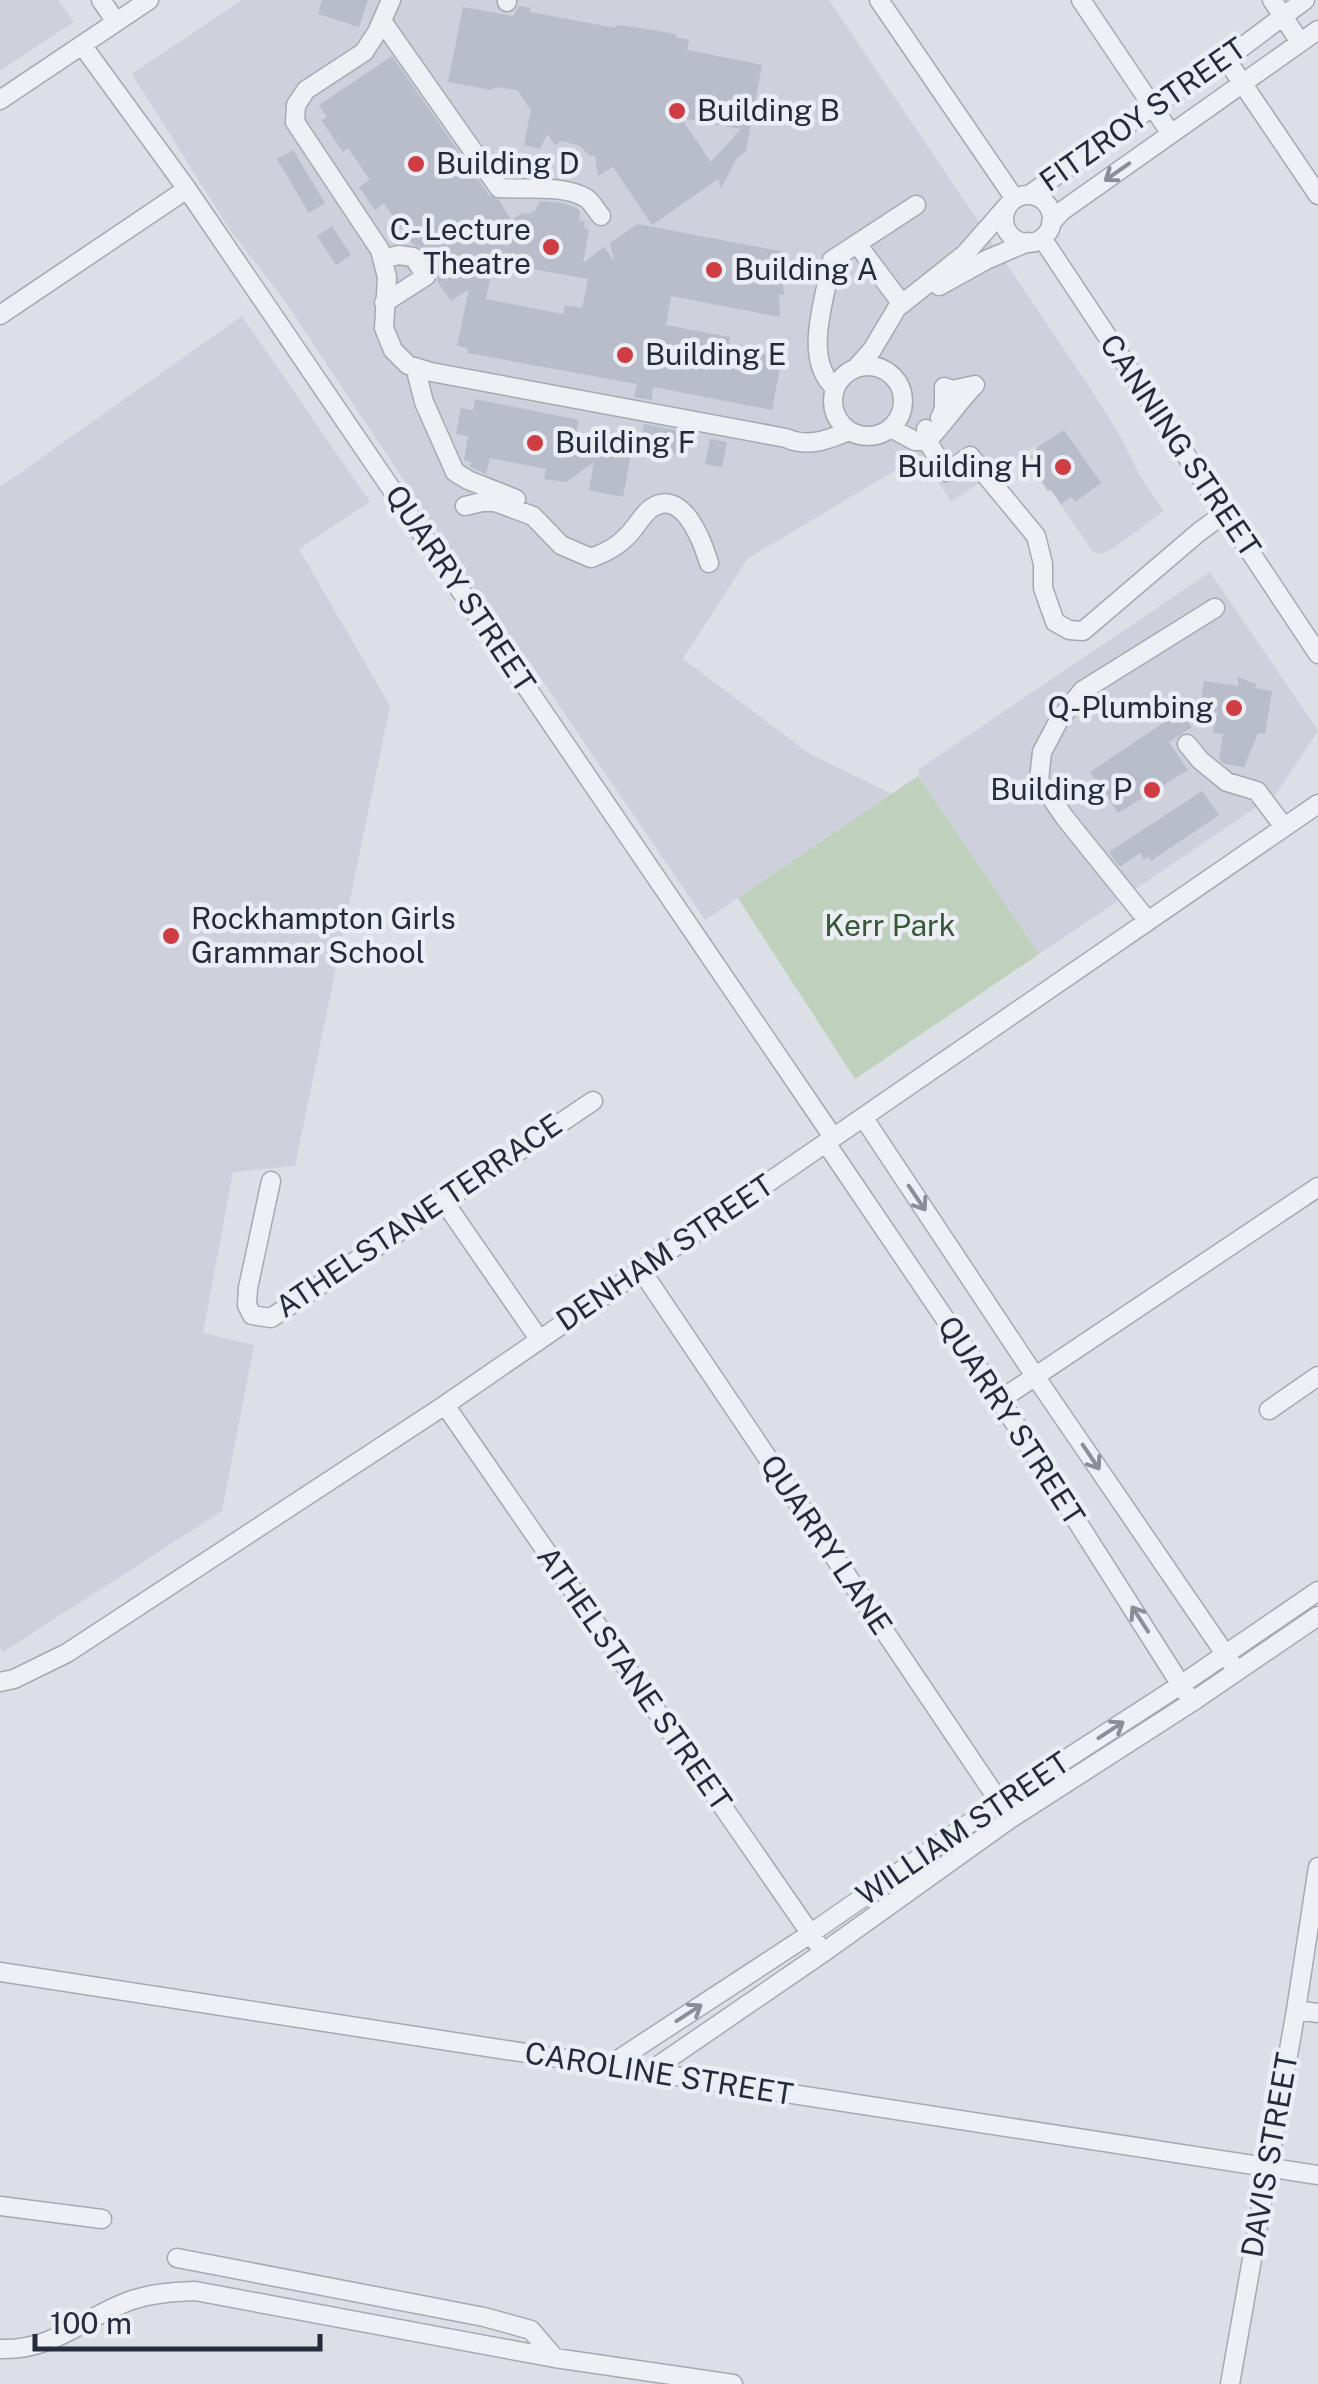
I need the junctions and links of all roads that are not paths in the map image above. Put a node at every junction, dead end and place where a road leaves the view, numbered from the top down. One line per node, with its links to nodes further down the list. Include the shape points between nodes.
1 (102, 0): 10 (street)
2 (149, 0): 10 (street)
3 (392, 0): 9 (street)
4 (879, 0): 21 (street)
5 (1081, 0): 17 (street)
6 (1272, 0): 8 (street)
7 (1305, 0): 8 (street, FITZROY STREET)
8 (1282, 16): 12 (street); 14 (street, FITZROY STREET)
9 (382, 21): 23 (street, via 499,188 572,193 589,199); 26 (street, via 364,52 306,90 295,122)
10 (116, 22): 13 (street)
11 (1318, 30): 12 (street, FITZROY STREET)
12 (1300, 42): 15 (street, FITZROY STREET)
13 (82, 44): 16 (street); 19 (street, QUARRY STREET)
14 (1226, 60): 15 (street); 17 (street, FITZROY STREET)
15 (1242, 82): 18 (street, FITZROY STREET); 20 (street)
16 (5, 95)
17 (1152, 107): 18 (street); 21 (street, FITZROY STREET)
18 (1171, 134): 24 (street, FITZROY STREET, one-way to 24, via 1062,210)
19 (187, 189): 29 (street); 52 (street, QUARRY STREET)
20 (1318, 195)
21 (1018, 200): 24 (street, via 1037,197 1048,208); 24 (street, via 1004,218 1008,233 1020,242); 28 (street, FITZROY STREET, via 966,254)
22 (916, 204): 25 (street)
23 (601, 216)
24 (1040, 234): 33 (street, FITZROY STREET, via 943,284 898,316 890,330); 41 (street, CANNING STREET)
25 (857, 244): 28 (street); 30 (street, via 832,260 816,349)
26 (382, 259): 27 (street); 27 (street, via 413,257 426,276)
27 (384, 303): 31 (street, via 393,350)
28 (902, 304): 32 (street, FITZROY STREET)
29 (0, 315)
30 (820, 362): 32 (street); 34 (street)
31 (415, 367): 39 (street); 42 (street, via 455,472 521,502)
32 (854, 369): 33 (street); 34 (street)
33 (889, 372): 35 (street, via 903,392)
34 (834, 395): 37 (street); 39 (street, via 814,432)
35 (902, 411): 36 (street); 38 (street)
36 (891, 428): 37 (street, via 873,436); 38 (street, via 915,441)
37 (849, 431): 39 (street, via 800,444)
38 (926, 435): 38 (street, via 945,424 975,384 944,387 944,408); 41 (street, via 947,472 970,456 1036,536 1054,622 1069,630 1084,631)
39 (786, 438)
40 (466, 506): 42 (street, via 496,502)
41 (1225, 513): 45 (street, CANNING STREET)
42 (533, 516): 43 (street, via 561,545 591,558 621,543 655,505 667,504 687,516)
43 (709, 562)
44 (1214, 608): 49 (street, via 1082,691 1042,752 1039,780)
45 (1318, 654)
46 (1186, 744): 48 (street, via 1227,782 1257,791)
47 (1318, 804): 48 (street, DENHAM STREET)
48 (1284, 827): 49 (street, DENHAM STREET)
49 (1148, 921): 51 (street, DENHAM STREET)
50 (593, 1101): 55 (street, ATHELSTANE TERRACE)
51 (863, 1117): 52 (street, DENHAM STREET); 58 (street, QUARRY STREET, one-way to 58)
52 (830, 1140): 56 (street, DENHAM STREET); 60 (street, QUARRY STREET)
53 (270, 1180): 55 (street, ATHELSTANE TERRACE, via 247,1305 252,1315 270,1318)
54 (1318, 1187): 58 (street)
55 (443, 1200): 57 (street)
56 (640, 1270): 57 (street, DENHAM STREET); 70 (street, QUARRY LANE)
57 (538, 1339): 61 (street, DENHAM STREET)
58 (1035, 1376): 60 (street); 65 (street, QUARRY STREET, one-way to 65)
59 (1318, 1376): 62 (street)
60 (1000, 1400): 68 (street, QUARRY STREET, one-way to 60)
61 (445, 1405): 67 (street, DENHAM STREET, via 67,1653); 73 (street, ATHELSTANE STREET)
62 (1269, 1410)
63 (1318, 1591): 65 (street, WILLIAM STREET)
64 (1318, 1616): 66 (street, WILLIAM STREET)
65 (1226, 1654): 66 (street, QUARRY STREET); 68 (street, WILLIAM STREET)
66 (1236, 1671): 69 (street, WILLIAM STREET)
67 (0, 1682)
68 (1182, 1684): 69 (street, QUARRY STREET); 70 (street, WILLIAM STREET, one-way to 68)
69 (1192, 1702): 71 (street, WILLIAM STREET)
70 (1000, 1802): 71 (street, QUARRY LANE); 73 (street, WILLIAM STREET)
71 (1010, 1819): 74 (street, WILLIAM STREET)
72 (1318, 1867): 76 (street, DAVIS STREET)
73 (810, 1934): 74 (street, ATHELSTANE STREET); 78 (street, WILLIAM STREET, one-way to 73)
74 (824, 1952): 79 (street, WILLIAM STREET)
75 (0, 1972): 78 (street, CAROLINE STREET)
76 (1296, 2010): 77 (street); 80 (street, DAVIS STREET)
77 (1318, 2013)
78 (607, 2067): 79 (street, CAROLINE STREET)
79 (649, 2072): 80 (street, CAROLINE STREET)
80 (1268, 2167): 81 (street, CAROLINE STREET); 88 (street, DAVIS STREET)
81 (1318, 2175)
82 (0, 2206): 83 (street)
83 (102, 2219)
84 (177, 2258): 86 (street, via 516,2326 531,2330)
85 (0, 2349): 86 (street, via 58,2338 133,2300 195,2290)
86 (555, 2358): 87 (street)
87 (733, 2384)
88 (1230, 2384)

